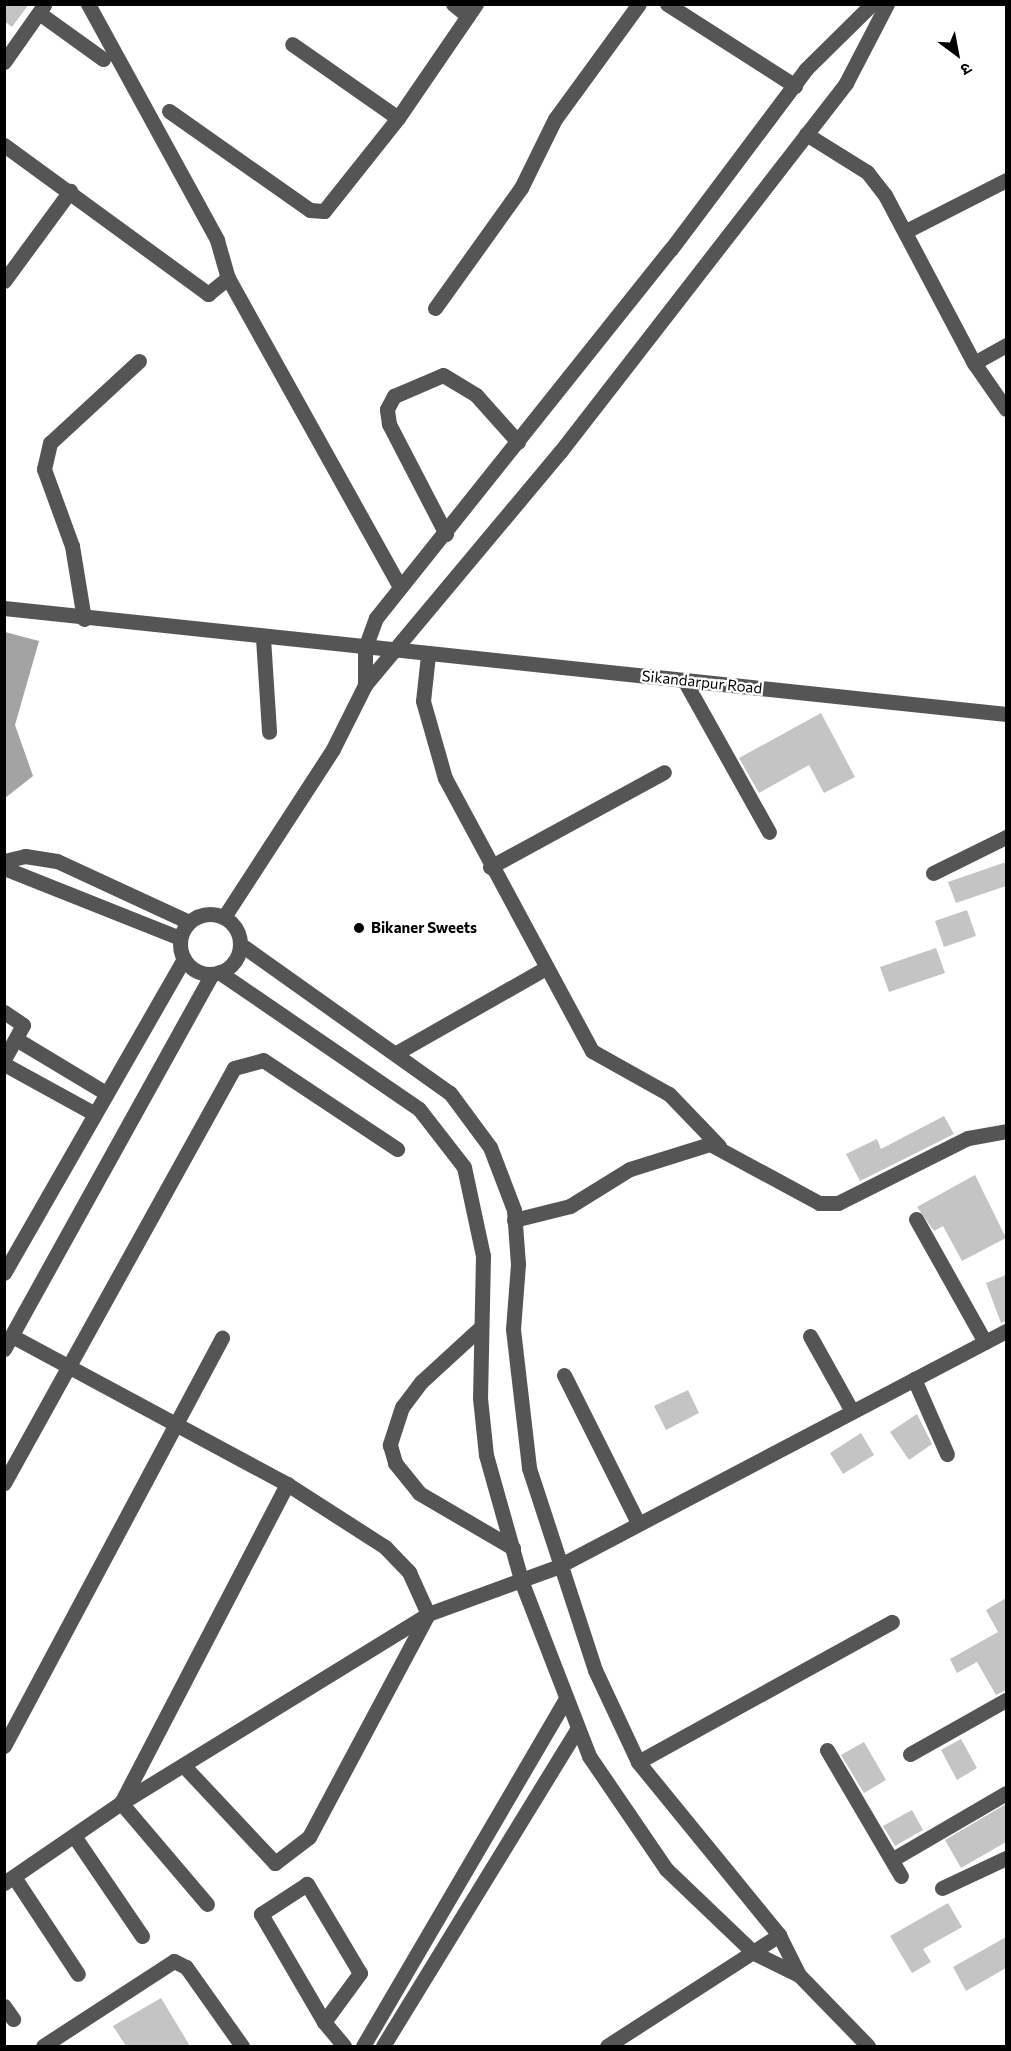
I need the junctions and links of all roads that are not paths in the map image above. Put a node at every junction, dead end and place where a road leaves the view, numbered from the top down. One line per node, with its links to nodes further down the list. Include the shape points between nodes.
1 (88, 4): 20 (street, via 217,240)
2 (453, 4): 8 (street)
3 (639, 4): 22 (street, via 555,119 521,188)
4 (667, 4): 12 (street)
5 (872, 4): 12 (street)
6 (887, 4): 15 (street, via 846,83)
7 (42, 9): 10 (street); 11 (street)
8 (472, 10): 14 (street)
9 (292, 44): 14 (street)
10 (103, 59)
11 (4, 62)
12 (795, 86): 27 (street)
13 (169, 111): 14 (street, via 317,213 336,202)
14 (398, 118)
15 (806, 134): 19 (street, via 867,172); 34 (street, via 560,452)
16 (4, 145): 18 (street)
17 (1006, 180): 19 (street)
18 (70, 191): 20 (street, via 208,294); 21 (street)
19 (908, 230): 25 (street)
20 (228, 278): 29 (street)
21 (4, 281)
22 (435, 308)
23 (1006, 345): 25 (street)
24 (139, 361): 31 (street, via 50,443 46,460 72,546)
25 (974, 363): 26 (street)
26 (1006, 409)
27 (518, 442): 28 (street); 28 (street, via 476,395 443,375 394,396 387,409 389,424)
28 (446, 534): 29 (street)
29 (400, 587): 33 (street, via 376,618)
30 (4, 608): 31 (street, Sikandarpur Road)
31 (84, 619): 32 (street, Sikandarpur Road)
32 (263, 638): 33 (street, Sikandarpur Road); 39 (street)
33 (365, 648): 34 (street, Sikandarpur Road); 37 (street)
34 (397, 651): 35 (street, Sikandarpur Road); 37 (street)
35 (429, 655): 36 (street, Sikandarpur Road); 44 (street, via 423,700 445,778)
36 (684, 680): 38 (street, Sikandarpur Road); 41 (street)
37 (365, 685): 47 (street, via 333,749)
38 (1006, 714)
39 (269, 732)
40 (664, 772): 44 (street)
41 (769, 832)
42 (1006, 837): 46 (street)
43 (4, 861): 48 (street, via 25,856 57,861)
44 (490, 867): 52 (street)
45 (4, 868): 49 (street)
46 (933, 873)
47 (224, 917): 48 (street, via 207,914); 50 (street, via 236,930)
48 (189, 922): 49 (street)
49 (180, 938): 51 (street)
50 (240, 944): 53 (street, via 236,958); 56 (street)
51 (184, 959): 53 (street, via 196,970); 58 (street)
52 (546, 968): 56 (street); 61 (street, via 592,1050 669,1094)
53 (215, 973): 66 (street, via 410,1103 442,1136 464,1167 475,1206 483,1256); 71 (street)
54 (4, 1012): 55 (street, via 23,1024)
55 (16, 1039): 57 (street); 58 (street)
56 (398, 1052): 64 (street, via 471,1118 490,1147)
57 (4, 1061): 59 (street)
58 (106, 1093): 59 (street)
59 (93, 1113): 65 (street)
60 (1006, 1131): 61 (street, via 968,1138 830,1204 819,1203)
61 (719, 1146): 64 (street, via 696,1146 649,1161 594,1196)
62 (397, 1149): 72 (street, via 262,1060 234,1068)
63 (916, 1219): 70 (street)
64 (514, 1220): 82 (street, via 518,1397 529,1468)
65 (4, 1273)
66 (481, 1327): 81 (street, via 480,1398 486,1455); 81 (street, via 421,1382 402,1407 390,1445 395,1463 419,1493)
67 (1006, 1331): 70 (street)
68 (810, 1336): 75 (street)
69 (222, 1337): 76 (street)
70 (985, 1342): 74 (street)
71 (8, 1343): 72 (street)
72 (70, 1367): 76 (street); 78 (street)
73 (564, 1375): 80 (street)
74 (914, 1379): 75 (street); 77 (street)
75 (852, 1411): 80 (street)
76 (179, 1423): 79 (street); 89 (street)
77 (947, 1454)
78 (4, 1483)
79 (287, 1484): 84 (street, via 385,1547 409,1572); 95 (street)
80 (638, 1523): 82 (street)
81 (513, 1548): 83 (street)
82 (557, 1567): 83 (street); 92 (street, via 612,1714)
83 (522, 1583): 84 (street); 87 (street)
84 (428, 1614): 93 (street); 93 (street, via 309,1837 275,1863)
85 (892, 1622): 92 (street)
86 (1006, 1700): 91 (street)
87 (566, 1701): 88 (street); 112 (street)
88 (577, 1729): 105 (street, via 608,1787 666,1869); 113 (street)
89 (4, 1746)
90 (827, 1750): 98 (street)
91 (910, 1754)
92 (639, 1761): 103 (street)
93 (183, 1765): 95 (street)
94 (1006, 1793): 98 (street)
95 (122, 1803): 96 (street); 102 (street)
96 (74, 1836): 100 (street); 104 (street)
97 (1006, 1858): 101 (street)
98 (892, 1859): 99 (street)
99 (901, 1876)
100 (9, 1880): 106 (street)
101 (942, 1888)
102 (207, 1905)
103 (779, 1935): 105 (street); 107 (street)
104 (142, 1936)
105 (754, 1953): 107 (street); 114 (street)
106 (78, 1974)
107 (799, 1975): 115 (street)
108 (324, 2022): 108 (street, via 261,1914 307,1884 360,1973); 111 (street)
109 (43, 2046): 110 (street, via 174,1960 186,1967)
110 (242, 2046)
111 (344, 2046)
112 (363, 2046)
113 (383, 2046)
114 (607, 2046)
115 (868, 2046)

